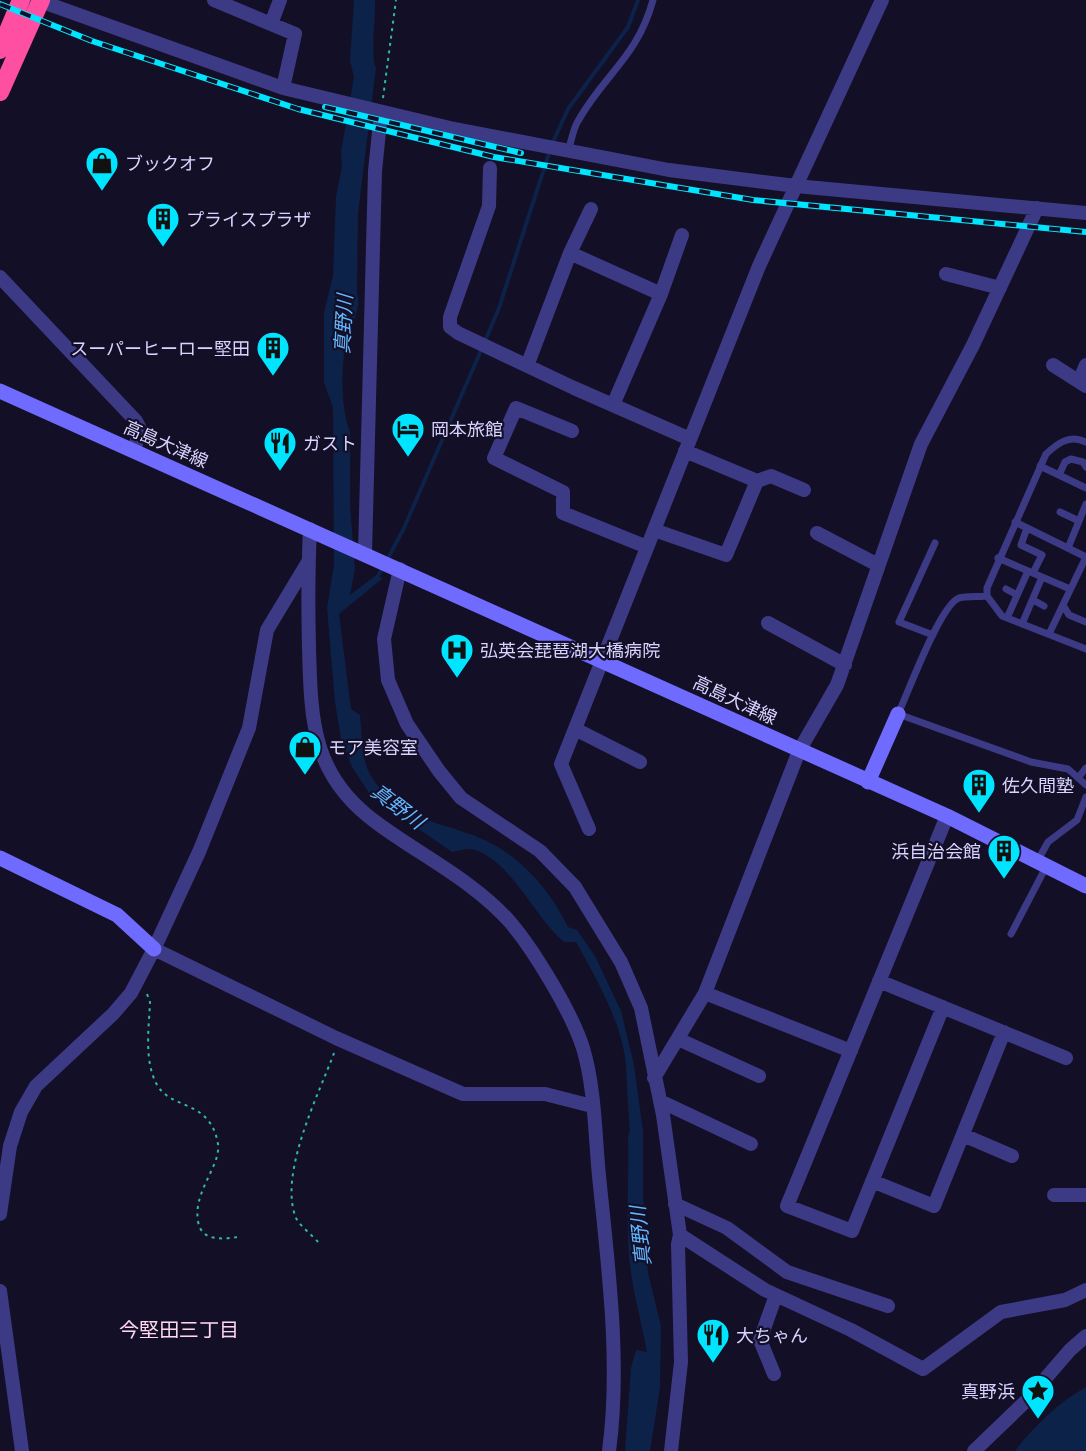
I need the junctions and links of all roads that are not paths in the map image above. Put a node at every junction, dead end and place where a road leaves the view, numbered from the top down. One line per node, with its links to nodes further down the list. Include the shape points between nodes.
1 (21, 0): 8 (highway)
2 (39, 0): 9 (street); 10 (highway)
3 (214, 0): 7 (street)
4 (279, 0): 7 (street)
5 (653, 0): 12 (lane, via 643,33 577,122)
6 (882, 0): 14 (street)
7 (271, 24): 9 (street, via 295,34)
8 (0, 50)
9 (283, 88): 11 (street)
10 (0, 92)
11 (378, 111): 12 (street); 51 (street)
12 (568, 152): 14 (street)
13 (490, 168): 26 (street, via 489,206 450,317 450,327)
14 (796, 186): 15 (street); 32 (street, via 759,266)
15 (1037, 208): 17 (street); 22 (street)
16 (591, 209): 19 (street)
17 (1086, 213)
18 (682, 235): 23 (street)
19 (570, 252): 23 (street); 26 (street)
20 (946, 274): 22 (street)
21 (0, 277): 33 (street, via 136,421 140,429)
22 (1000, 288): 54 (street, via 921,444)
23 (661, 294): 29 (street)
24 (1053, 365): 27 (street)
25 (1086, 365): 27 (street)
26 (527, 366): 29 (street)
27 (1083, 384)
28 (0, 391): 33 (main road, 高島大津線)
29 (613, 405): 32 (street)
30 (572, 431): 49 (street, via 516,408 494,458 563,492 563,513)
31 (1086, 442): 34 (lane, via 1068,439 1057,444)
32 (688, 445): 37 (street); 46 (street)
33 (134, 451): 45 (main road, 高島大津線)
34 (1040, 466): 36 (lane); 43 (lane)
35 (1086, 467): 36 (lane, via 1071,459)
36 (1059, 475): 38 (lane)
37 (757, 481): 39 (street, via 771,476); 46 (street, via 726,555)
38 (1086, 488)
39 (804, 490)
40 (1086, 504): 42 (lane)
41 (1060, 512): 42 (lane)
42 (1079, 521): 50 (lane)
43 (1015, 522): 44 (lane); 52 (lane)
44 (1028, 528): 50 (lane); 56 (lane, via 1021,545 1042,555)
45 (314, 530): 51 (main road, 高島大津線); 53 (street)
46 (654, 530): 49 (street)
47 (818, 534): 54 (street)
48 (935, 543): 72 (lane, via 899,622)
49 (647, 547): 74 (street)
50 (1068, 548): 57 (lane, via 1086,556)
51 (365, 554): 55 (main road, 高島大津線)
52 (998, 558): 56 (lane); 63 (lane)
53 (309, 560): 91 (street, via 267,630 249,728 199,852); 102 (street, via 310,711 327,766 352,804 472,888 510,922 539,964 582,1047)
54 (878, 565): 75 (street)
55 (400, 569): 74 (main road, 高島大津線); 100 (street, via 384,639 388,680 407,724 461,798 540,851 575,887 621,962 641,1008)
56 (1031, 572): 58 (lane); 62 (lane)
57 (1077, 575): 59 (lane); 61 (lane)
58 (1042, 577): 61 (lane); 64 (lane)
59 (1086, 579)
60 (1006, 589): 62 (lane)
61 (1070, 589): 65 (lane)
62 (1017, 595): 67 (lane)
63 (987, 596): 67 (lane); 72 (lane, via 958,598)
64 (1032, 600): 66 (lane); 70 (lane)
65 (1063, 605): 69 (lane, via 1069,615); 71 (lane)
66 (1044, 606)
67 (1007, 618): 70 (lane)
68 (768, 622): 75 (street)
69 (1086, 622)
70 (1022, 624): 71 (lane)
71 (1049, 634): 73 (lane)
72 (933, 635): 76 (lane)
73 (1086, 649)
74 (602, 660): 77 (street); 78 (main road, 高島大津線)
75 (845, 665): 78 (street)
76 (898, 714): 81 (lane, via 1031,762 1068,769); 82 (main road)
77 (575, 729): 79 (street); 86 (street, via 561,764)
78 (799, 751): 82 (main road, 高島大津線); 93 (street)
79 (640, 762)
80 (1086, 768): 81 (lane)
81 (1078, 778): 83 (lane)
82 (868, 782): 85 (main road, 高島大津線)
83 (1086, 785)
84 (1086, 797): 88 (lane, via 1077,820 1048,842)
85 (946, 816): 88 (main road, 高島大津線); 92 (street)
86 (589, 829)
87 (0, 858): 91 (main road, via 117,915)
88 (1042, 863): 89 (main road, 高島大津線); 90 (lane)
89 (1086, 886)
90 (1011, 934)
91 (154, 949): 102 (street, via 336,1038 463,1094 545,1094); 110 (street, via 131,993 113,1014 36,1086 21,1112 10,1146)
92 (879, 981): 94 (street); 97 (street)
93 (705, 993): 96 (street); 97 (street)
94 (943, 1007): 95 (street); 106 (street)
95 (1004, 1032): 98 (street); 103 (street)
96 (678, 1039): 99 (street); 100 (street)
97 (851, 1051): 106 (street, via 787,1206 852,1231)
98 (1066, 1058)
99 (759, 1076)
100 (654, 1078): 101 (street)
101 (660, 1101): 104 (street); 109 (street)
102 (592, 1106): 119 (street, via 611,1326 613,1419)
103 (963, 1136): 105 (street); 106 (street, via 934,1206)
104 (751, 1144)
105 (1012, 1156)
106 (872, 1181)
107 (1054, 1195): 108 (street)
108 (1086, 1195)
109 (675, 1204): 111 (street); 115 (street, via 727,1228 787,1272)
110 (0, 1214)
111 (680, 1235): 114 (street); 120 (street, via 681,1362)
112 (1086, 1290): 114 (street, via 1065,1300 1001,1312 923,1369)
113 (0, 1291): 118 (street)
114 (776, 1295): 117 (street, via 760,1340)
115 (888, 1306)
116 (1086, 1336): 121 (street)
117 (774, 1374)
118 (22, 1451)
119 (609, 1451)
120 (671, 1451)
121 (974, 1451)

